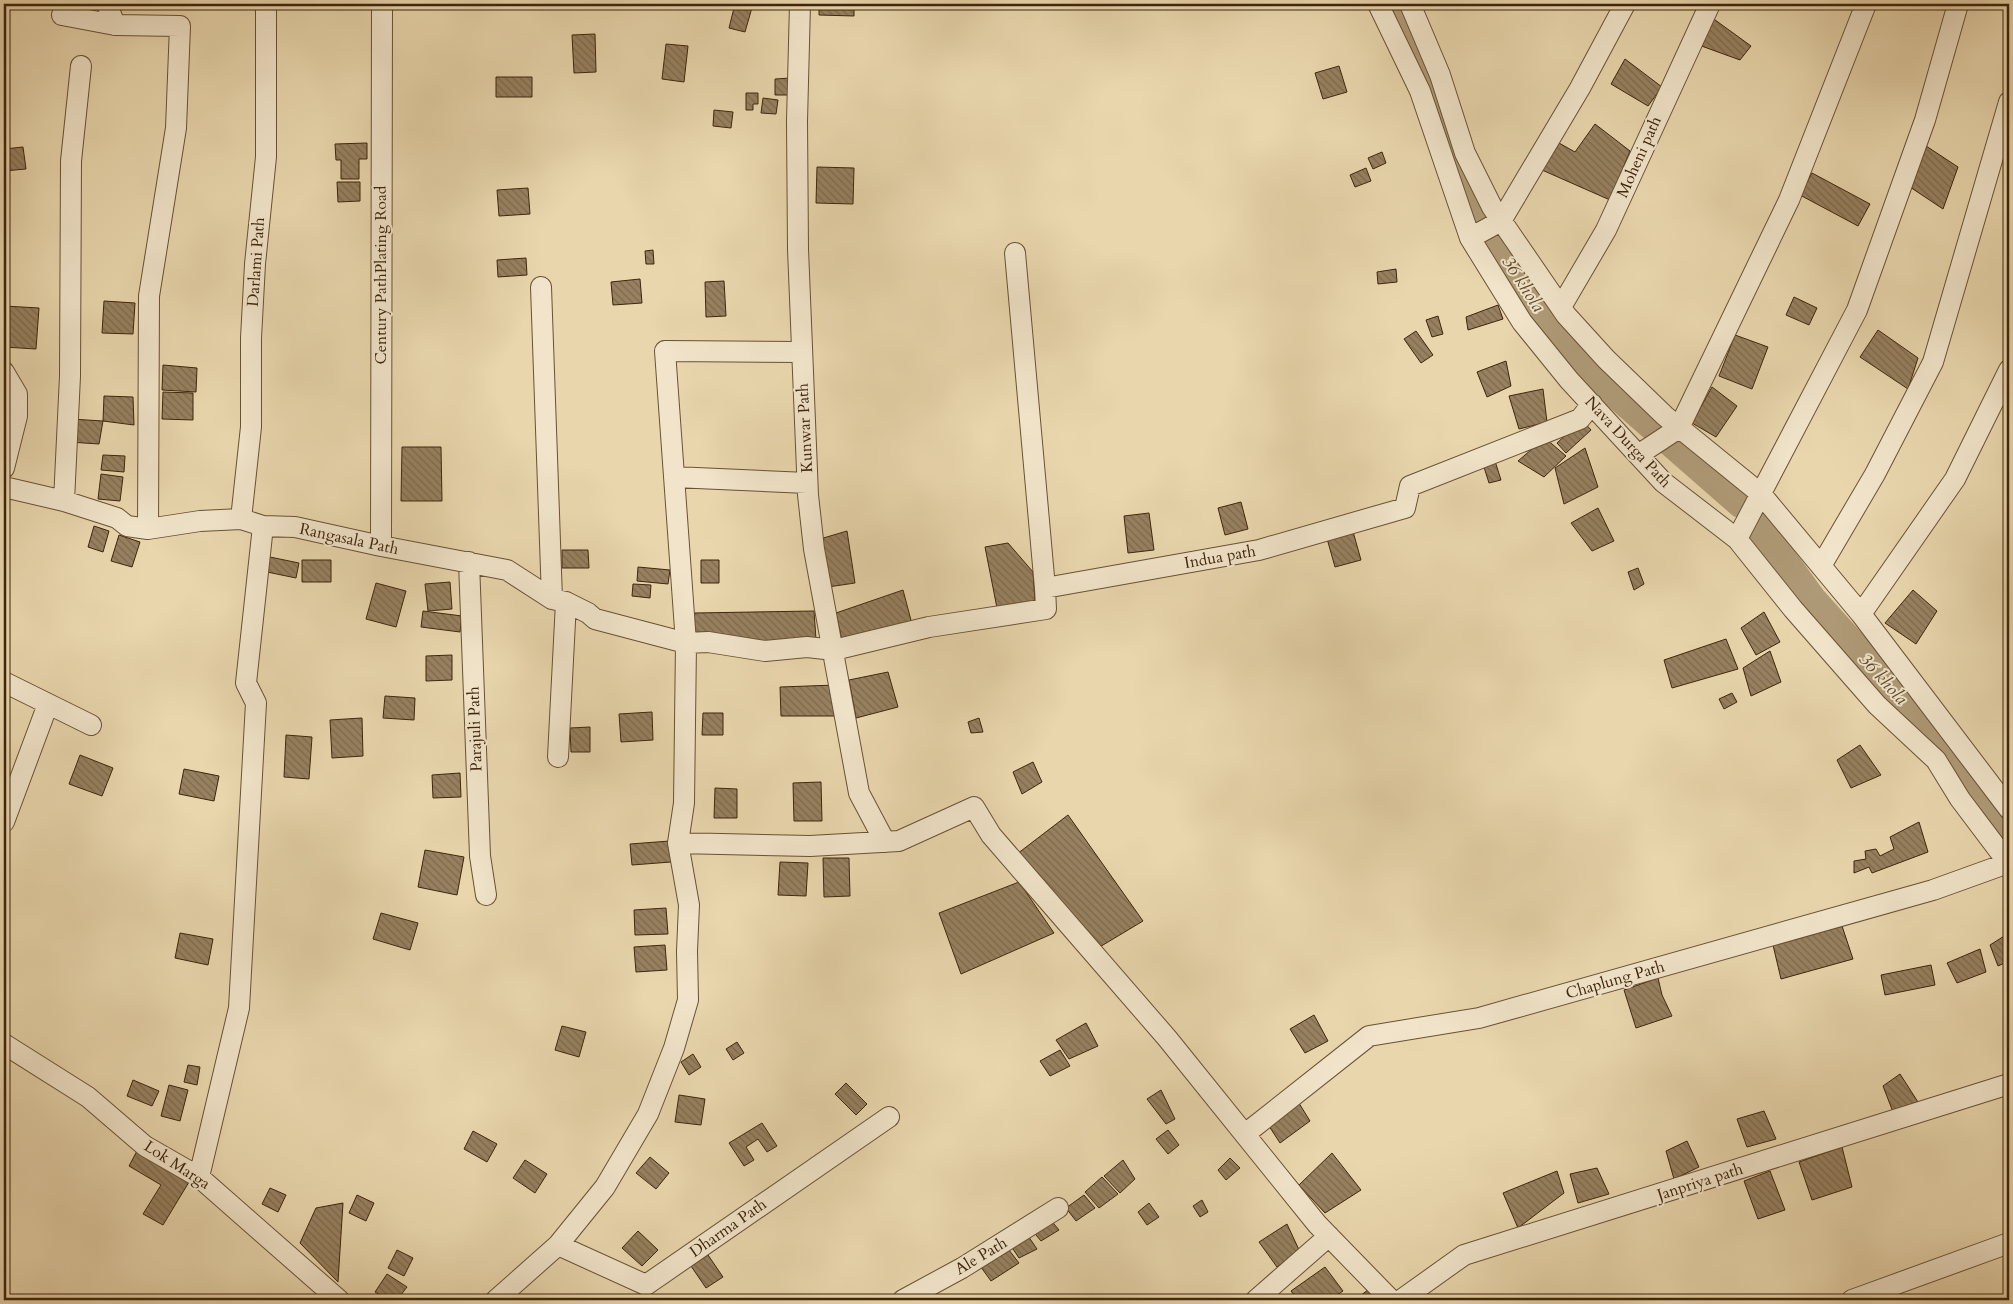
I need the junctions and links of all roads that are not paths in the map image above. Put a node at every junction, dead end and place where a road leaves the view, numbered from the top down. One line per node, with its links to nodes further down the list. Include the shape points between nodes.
1 (107, 4): 12 (street)
2 (266, 4): 32 (street, Darlami Path, via 266,157 254,264 251,427)
3 (382, 4): 36 (street, Century PathPlating Road)
4 (800, 4): 20 (street, Kunwar Path, via 797,121)
5 (1410, 4): 15 (street, via 1440,75 1465,153)
6 (1625, 4): 15 (street, via 1580,88)
7 (1710, 4): 19 (street, Moheni path, via 1606,230)
8 (1866, 4): 24 (street, via 1789,200)
9 (1958, 4): 30 (street, via 1925,120 1857,310)
10 (1384, 5): 16 (street, Nava Durga Path, via 1420,91)
11 (62, 15): 12 (street)
12 (115, 25): 34 (street, via 180,26 176,128 149,296)
13 (81, 66): 31 (street, via 71,161 70,376)
14 (2009, 102): 38 (street, via 1933,362 1875,474)
15 (1501, 221): 16 (street); 19 (street)
16 (1470, 238): 23 (street, Nava Durga Path, via 1522,322)
17 (1015, 253): 39 (street)
18 (541, 287): 40 (street)
19 (1561, 307): 24 (street, via 1606,359)
20 (801, 352): 27 (street, via 665,351); 28 (street, Kunwar Path)
21 (2009, 370): 41 (street, via 1955,479)
22 (4, 372): 26 (street, via 17,394 18,416)
23 (1592, 404): 25 (street, Nava Durga Path); 39 (street, Indua path, via 1580,419 1410,486 1405,508 1259,550)
24 (1679, 428): 25 (street); 30 (street)
25 (1638, 454): 35 (street, Nava Durga Path, via 1663,482)
26 (4, 468)
27 (674, 477): 28 (street); 42 (street)
28 (807, 483): 43 (street, Kunwar Path, via 814,549)
29 (4, 487): 31 (street, Rangasala Path)
30 (1761, 494): 35 (street); 38 (street)
31 (64, 500): 34 (street, Rangasala Path, via 117,518 127,526)
32 (240, 519): 33 (street, Rangasala Path); 34 (street, Rangasala Path)
33 (263, 526): 36 (street, Rangasala Path, via 295,527); 58 (street, via 246,683 256,703 239,1008)
34 (148, 529)
35 (1737, 539): 52 (street, Nava Durga Path, via 1877,705 1936,760 1960,799)
36 (381, 546): 37 (street, Rangasala Path)
37 (469, 562): 40 (street, Rangasala Path, via 507,570); 53 (street, Parajuli Path, via 480,856)
38 (1821, 566): 41 (street)
39 (1045, 588): 43 (street, via 1046,609 929,627)
40 (559, 601): 42 (street, Rangasala Path, via 595,619); 47 (street)
41 (1861, 614): 48 (street)
42 (686, 643): 43 (street, Rangasala Path, via 708,642 765,651 808,647); 51 (street, via 684,803)
43 (834, 650): 50 (street, Kunwar Path, via 859,793)
44 (4, 682): 45 (street)
45 (48, 704): 46 (street); 49 (street)
46 (91, 725)
47 (558, 757)
48 (2009, 809)
49 (4, 822)
50 (885, 842): 51 (street, via 810,846); 57 (street, via 899,841 974,807 991,835 1167,1038)
51 (678, 843): 62 (street, via 689,905 686,1008 648,1114 605,1187)
52 (2009, 864): 57 (street, Chaplung Path, via 1933,890 1479,1018 1369,1036)
53 (486, 895)
54 (4, 1044): 58 (street, Lok Marga, via 88,1097 145,1146)
55 (2009, 1084): 68 (street, Janpriya path, via 1464,1255)
56 (888, 1117): 62 (street, Dharma Path, via 646,1285)
57 (1244, 1134): 60 (street)
58 (199, 1177): 63 (street, Lok Marga)
59 (1058, 1208): 65 (street, Ale Path, via 962,1268)
60 (1329, 1236): 66 (street); 67 (street)
61 (2009, 1243): 69 (street)
62 (558, 1245): 64 (street)
63 (340, 1300)
64 (496, 1300)
65 (903, 1300)
66 (1256, 1300)
67 (1391, 1300)
68 (1402, 1300)
69 (1852, 1300)

